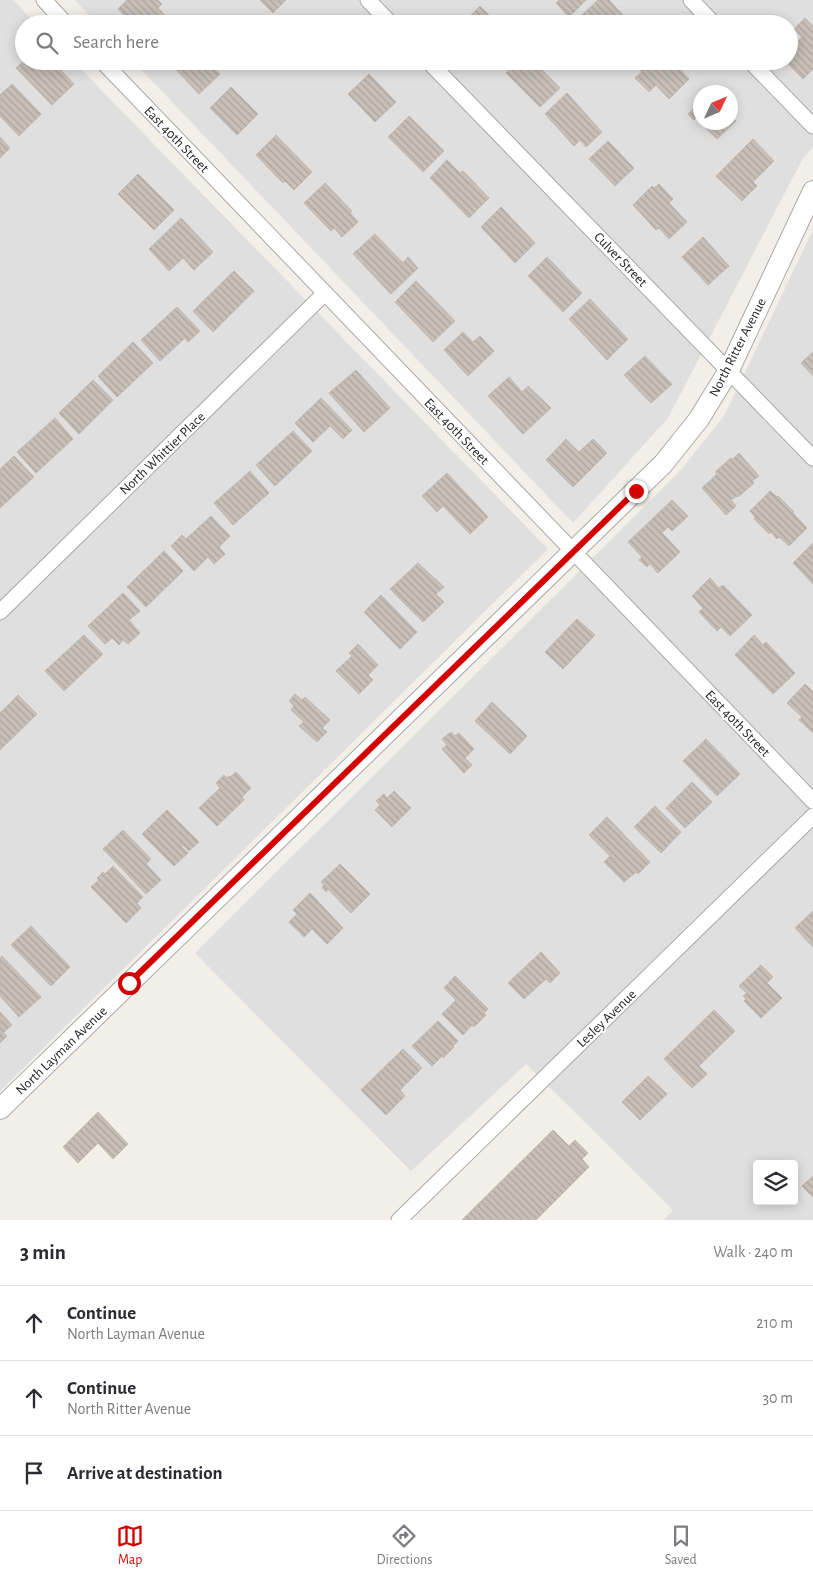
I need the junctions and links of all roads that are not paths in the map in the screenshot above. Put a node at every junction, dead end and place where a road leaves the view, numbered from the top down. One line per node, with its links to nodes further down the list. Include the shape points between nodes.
1 (44, 0): 4 (street)
2 (368, 0): 5 (street)
3 (691, 0): 6 (street)
4 (58, 15)
5 (382, 15)
6 (705, 15)
7 (111, 70): 12 (street, East 40th Street)
8 (437, 70): 13 (street, Culver Street)
9 (759, 70): 10 (street)
10 (813, 126)
11 (813, 191): 13 (street, North Ritter Avenue)
12 (325, 293): 15 (street, East 40th Street); 16 (street, North Whittier Place)
13 (729, 370): 14 (street, Culver Street); 15 (street, North Ritter Avenue, via 676,449)
14 (813, 458)
15 (573, 551): 17 (street, East 40th Street); 19 (street, North Layman Avenue)
16 (0, 612)
17 (813, 801)
18 (813, 816): 20 (street, Lesley Avenue)
19 (0, 1109)
20 (399, 1220)

